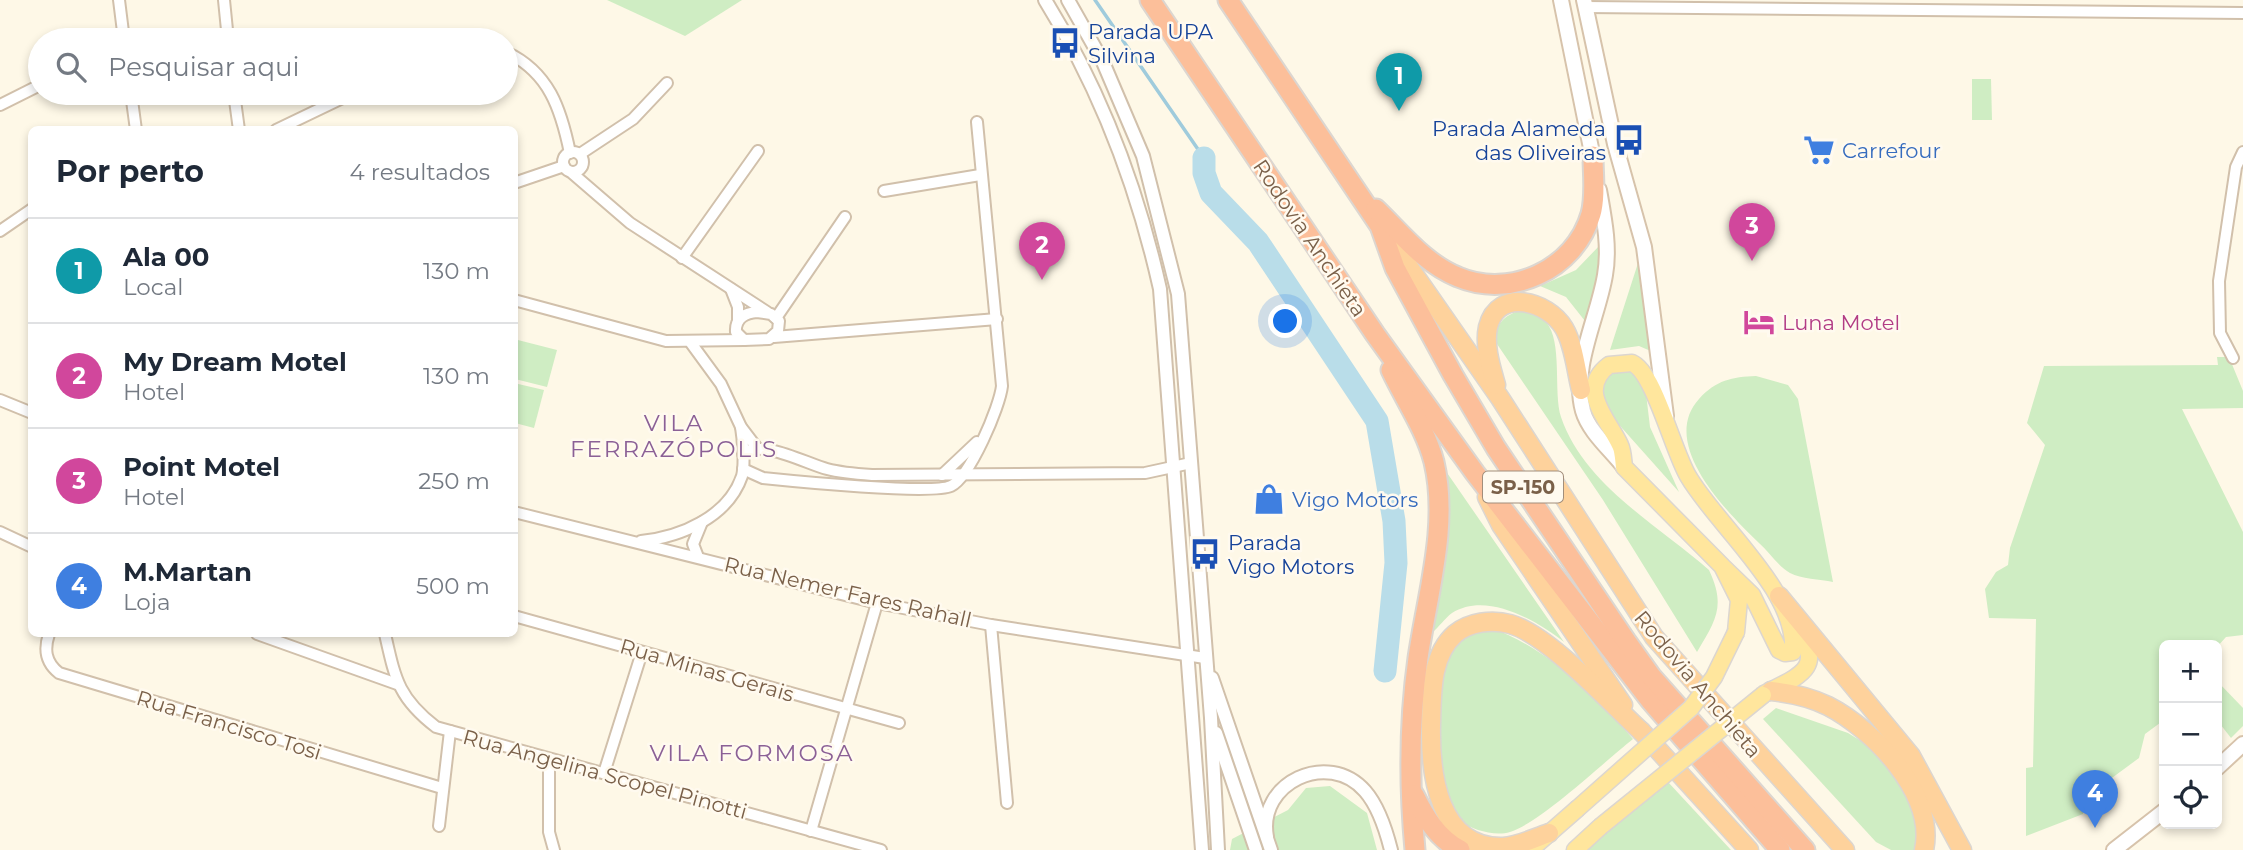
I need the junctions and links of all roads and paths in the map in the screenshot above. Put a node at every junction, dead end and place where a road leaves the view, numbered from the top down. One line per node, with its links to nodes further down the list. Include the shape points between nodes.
1 (119, 0): 10 (street)
2 (224, 0): 11 (street)
3 (1045, 0): 62 (street, via 1081,62 1117,140 1150,246 1164,320)
4 (1068, 0): 60 (street, via 1118,96 1154,195 1178,294)
5 (1150, 0): 45 (highway, Rodovia Anchieta / SP-150)
6 (1228, 0): 31 (highway, Rodovia Anchieta / SP-150)
7 (1562, 0): 26 (main road)
8 (1585, 4): 9 (street); 56 (main road, via 1615,145 1644,247)
9 (2243, 13)
10 (122, 28)
11 (227, 28)
12 (518, 59): 25 (street, via 544,79)
13 (667, 83): 25 (street, via 633,119)
14 (28, 91): 15 (street)
15 (0, 105)
16 (133, 105): 20 (street)
17 (236, 105): 21 (street)
18 (328, 105): 22 (street)
19 (977, 122): 29 (street)
20 (135, 126)
21 (238, 126)
22 (283, 126)
23 (758, 151): 38 (street)
24 (2243, 152): 50 (street, via 2236,167 2219,281 2220,333)
25 (575, 153): 27 (street); 28 (street, via 564,157)
26 (1593, 156): 31 (highway, via 1591,213 1579,239 1551,268 1516,283 1478,283 1438,267); 51 (main road, via 1605,228 1606,271)
27 (583, 167): 28 (street); 33 (street)
28 (568, 169): 30 (street); 33 (street)
29 (980, 175): 32 (street); 42 (street)
30 (518, 182)
31 (1356, 190): 36 (highway, Rodovia Anchieta / SP-150)
32 (884, 191)
33 (599, 195): 38 (street, via 630,223)
34 (28, 212): 37 (street)
35 (845, 217): 41 (street)
36 (1380, 226): 52 (highway, Rodovia Anchieta / SP-150); 118 (highway, Rodovia Anchieta / SP-150, via 1395,268 1496,448 1626,641 1651,676)
37 (0, 231)
38 (682, 258): 39 (street)
39 (731, 289): 41 (street); 43 (street, via 738,307)
40 (518, 301): 49 (street, via 652,338)
41 (774, 317): 43 (street, via 750,313); 44 (street); 46 (street, via 779,328)
42 (997, 319): 44 (street); 57 (street, via 1001,394)
43 (737, 323): 47 (street, via 738,335); 48 (street)
44 (812, 332): 46 (street)
45 (1375, 334): 64 (highway, Rodovia Anchieta / SP-150); 96 (highway, via 1427,441 1437,484 1433,576 1418,660)
46 (774, 337): 47 (street)
47 (744, 340): 48 (street)
48 (707, 341): 49 (street)
49 (691, 342): 55 (street, via 721,384)
50 (2233, 358)
51 (1581, 390): 52 (highway, via 1565,329 1543,307 1520,302 1498,310 1488,327 1488,350); 61 (main road, via 1586,419)
52 (1500, 398): 104 (highway, Rodovia Anchieta / SP-150, via 1654,637)
53 (0, 400): 54 (street)
54 (28, 411)
55 (741, 427): 58 (street); 59 (street)
56 (1667, 427): 61 (main road, via 1641,368 1620,362 1605,368 1597,380 1595,400 1621,446); 74 (main road, via 1697,491)
57 (983, 435): 65 (street); 66 (street)
58 (757, 448): 59 (street); 65 (street, via 843,472)
59 (743, 454): 63 (street)
60 (1191, 463): 62 (street); 84 (street)
61 (1624, 467): 73 (main road)
62 (1173, 468): 66 (street, via 1145,473); 83 (street)
63 (743, 469): 66 (street, via 756,477 780,480 895,487 945,487); 68 (street, via 730,496)
64 (1475, 473): 91 (highway, Rodovia Anchieta / SP-150, via 1501,525); 117 (highway, Rodovia Anchieta / SP-150, via 1650,700)
65 (942, 475): 66 (street)
66 (962, 476)
67 (518, 513): 70 (street, Rua Nemer Fares Rahall)
68 (702, 522): 70 (street); 72 (street, via 693,544)
69 (0, 532): 71 (street)
70 (636, 542): 72 (street, Rua Nemer Fares Rahall)
71 (28, 545)
72 (698, 557): 75 (street, Rua Nemer Fares Rahall)
73 (1722, 566): 76 (main road, via 1746,587 1779,650 1789,653 1793,646); 102 (main road, bridge, via 1739,600 1736,632 1714,677 1691,708)
74 (1779, 596): 76 (main road); 106 (highway, via 1911,756)
75 (877, 603): 78 (street, Rua Nemer Fares Rahall); 87 (street)
76 (1787, 617): 86 (main road, via 1808,645 1810,664)
77 (518, 618): 82 (street, Rua Minas Gerais)
78 (991, 625): 83 (street, Rua Nemer Fares Rahall); 98 (street)
79 (48, 637): 97 (street, Rua Francisco Tosi, via 46,652 51,667 59,673)
80 (265, 637): 85 (street)
81 (386, 637): 85 (street, Rua Angelina Scopel Pinotti)
82 (642, 652): 87 (street, Rua Minas Gerais); 95 (street)
83 (1185, 654): 84 (street, Rua Nemer Fares Rahall); 88 (street); 109 (street)
84 (1205, 658): 88 (street); 103 (street)
85 (397, 684): 90 (street, Rua Angelina Scopel Pinotti, via 421,715)
86 (1767, 693): 115 (main road, bridge); 120 (highway, via 1816,701 1872,736 1917,797 1926,825)
87 (846, 709): 89 (street, Rua Minas Gerais); 101 (street)
88 (1211, 718): 105 (street); 110 (street)
89 (898, 723)
90 (450, 731): 93 (street, Rua Angelina Scopel Pinotti); 97 (street)
91 (1642, 732): 102 (highway, via 1533,634 1497,622 1471,625 1453,635 1439,659 1433,686 1431,753 1442,805 1455,827 1478,842 1505,847); 116 (highway, Rodovia Anchieta / SP-150)
92 (2243, 744): 94 (main road)
93 (549, 759): 95 (street, Rua Angelina Scopel Pinotti); 107 (street, via 549,832)
94 (2219, 766)
95 (604, 773): 101 (street, Rua Angelina Scopel Pinotti)
96 (1409, 784): 112 (highway); 113 (highway, via 1434,830)
97 (442, 788): 100 (street)
98 (1007, 803)
99 (2159, 815): 121 (main road)
100 (439, 826)
101 (811, 831): 108 (street, Rua Angelina Scopel Pinotti)
102 (1549, 833): 114 (main road)
103 (1268, 842): 111 (street, via 1268,808 1282,788 1303,776 1327,773 1352,780 1365,791)
104 (1840, 844): 119 (highway, Rodovia Anchieta)
105 (1255, 847)
106 (1962, 849)
107 (554, 850)
108 (881, 850)
109 (1202, 850)
110 (1218, 850)
111 (1391, 850)
112 (1415, 850)
113 (1460, 850)
114 (1530, 850)
115 (1575, 850)
116 (1749, 850)
117 (1780, 850)
118 (1805, 850)
119 (1854, 850)
120 (1924, 850)
121 (2114, 850)

